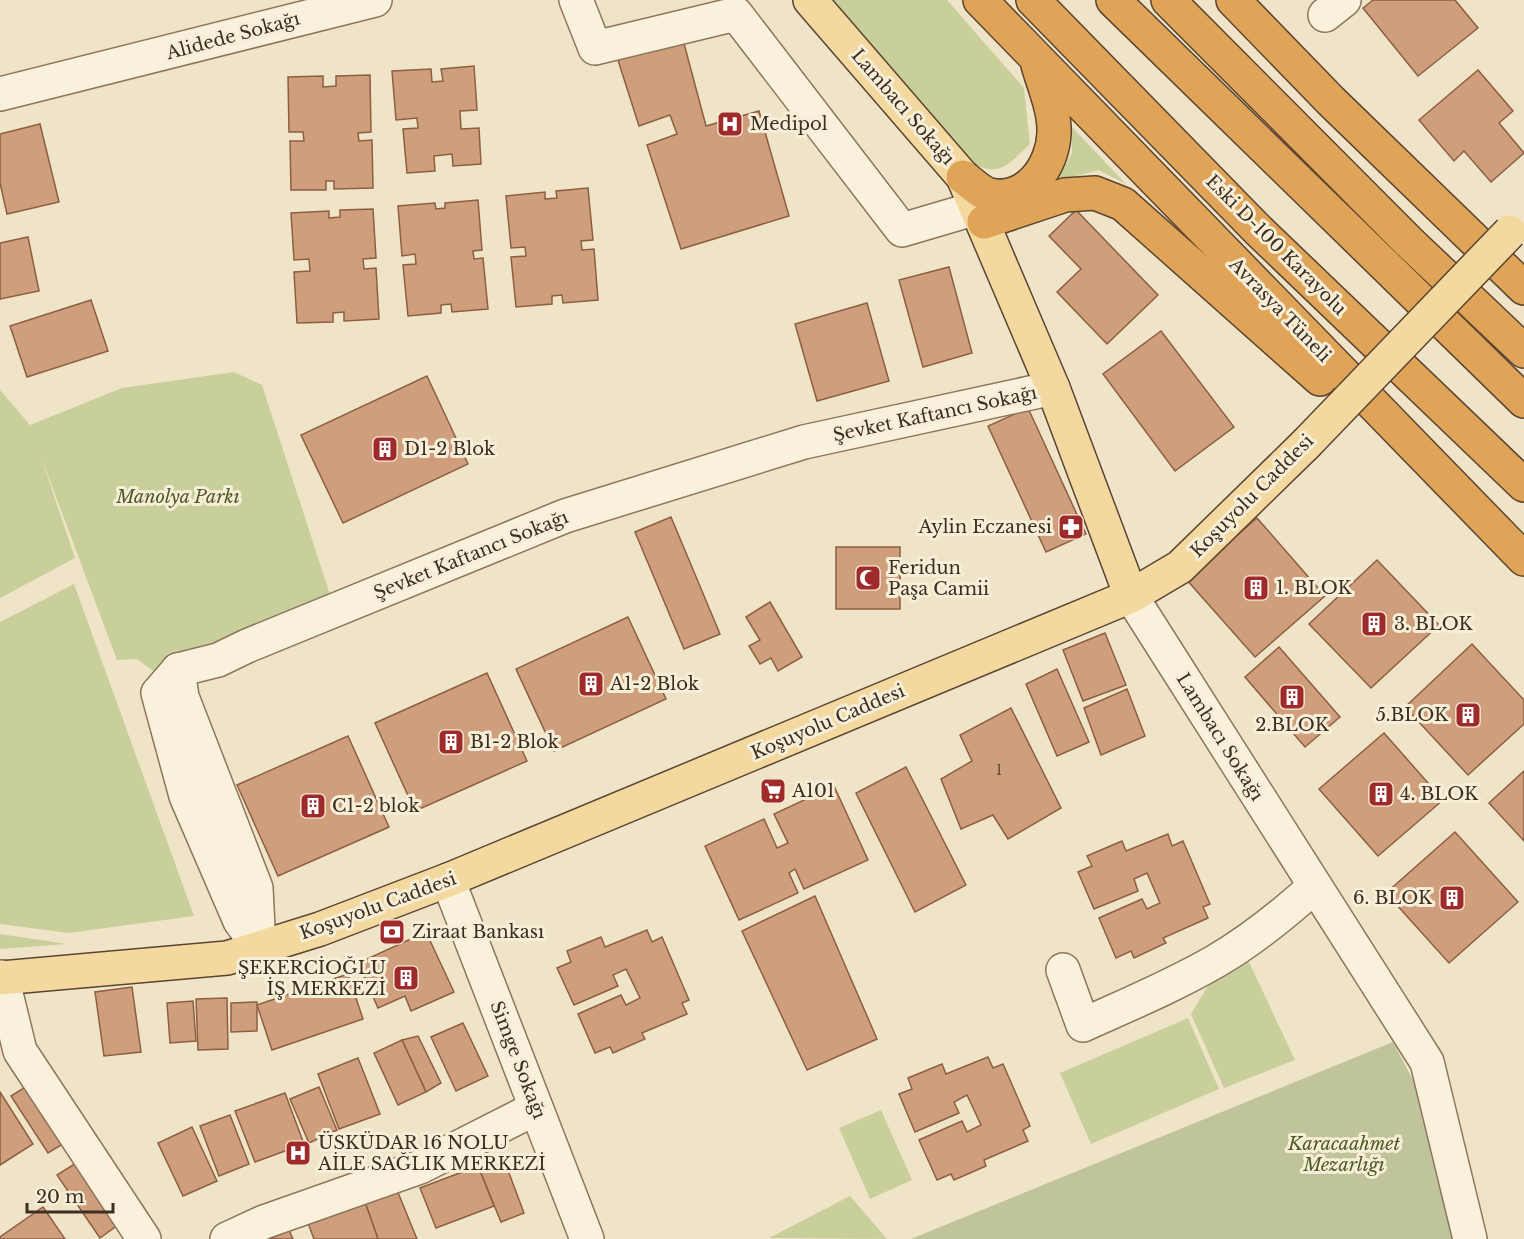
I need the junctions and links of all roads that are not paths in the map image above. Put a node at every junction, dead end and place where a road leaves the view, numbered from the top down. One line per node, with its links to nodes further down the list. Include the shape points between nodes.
1 (375, 0): 10 (street, Alidede Sokağı)
2 (576, 0): 14 (street, via 595,48 736,14 902,230)
3 (980, 0): 9 (highway, Avrasya Tüneli)
4 (1033, 0): 20 (highway, Eski D-100 Karayolu, via 1258,230)
5 (1113, 0): 19 (highway)
6 (1168, 0): 17 (highway, via 1408,241)
7 (1233, 0): 16 (highway)
8 (797, 3): 13 (main road, Lambacı Sokağı); 14 (main road, Lambacı Sokağı)
9 (1037, 61): 13 (highway, via 1055,132 1051,159 1035,182 1009,194 988,195); 21 (highway, Avrasya Tüneli)
10 (127, 64): 11 (street); 12 (street)
11 (0, 72)
12 (0, 94)
13 (963, 177): 14 (main road, Lambacı Sokağı)
14 (973, 217): 18 (main road, Lambacı Sokağı); 21 (highway, via 1065,195 1095,193 1123,204)
15 (1517, 226): 22 (main road, Koşuyolu Caddesi, bridge, via 1306,444 1180,567)
16 (1524, 288)
17 (1524, 351)
18 (1053, 388): 22 (main road, Lambacı Sokağı); 25 (street, Şevket Kaftancı Sokağı, via 804,442 565,516 218,660 178,670 182,697 256,888)
19 (1524, 401)
20 (1524, 485)
21 (1521, 556)
22 (1131, 596): 23 (main road, Koşuyolu Caddesi); 24 (street, Lambacı Sokağı)
23 (448, 880): 25 (main road, Koşuyolu Caddesi, via 320,929); 29 (street, Simge Sokağı)
24 (1315, 886): 26 (street, via 1252,938 1217,961 1083,1025); 33 (street, Lambacı Sokağı, via 1427,1062)
25 (259, 947): 27 (main road, Koşuyolu Caddesi, via 227,957)
26 (1063, 969)
27 (1, 977): 28 (street)
28 (10, 1058): 30 (street)
29 (536, 1108): 31 (street, via 420,1167); 32 (street, Simge Sokağı)
30 (144, 1239)
31 (227, 1239)
32 (587, 1239)
33 (1470, 1239)

